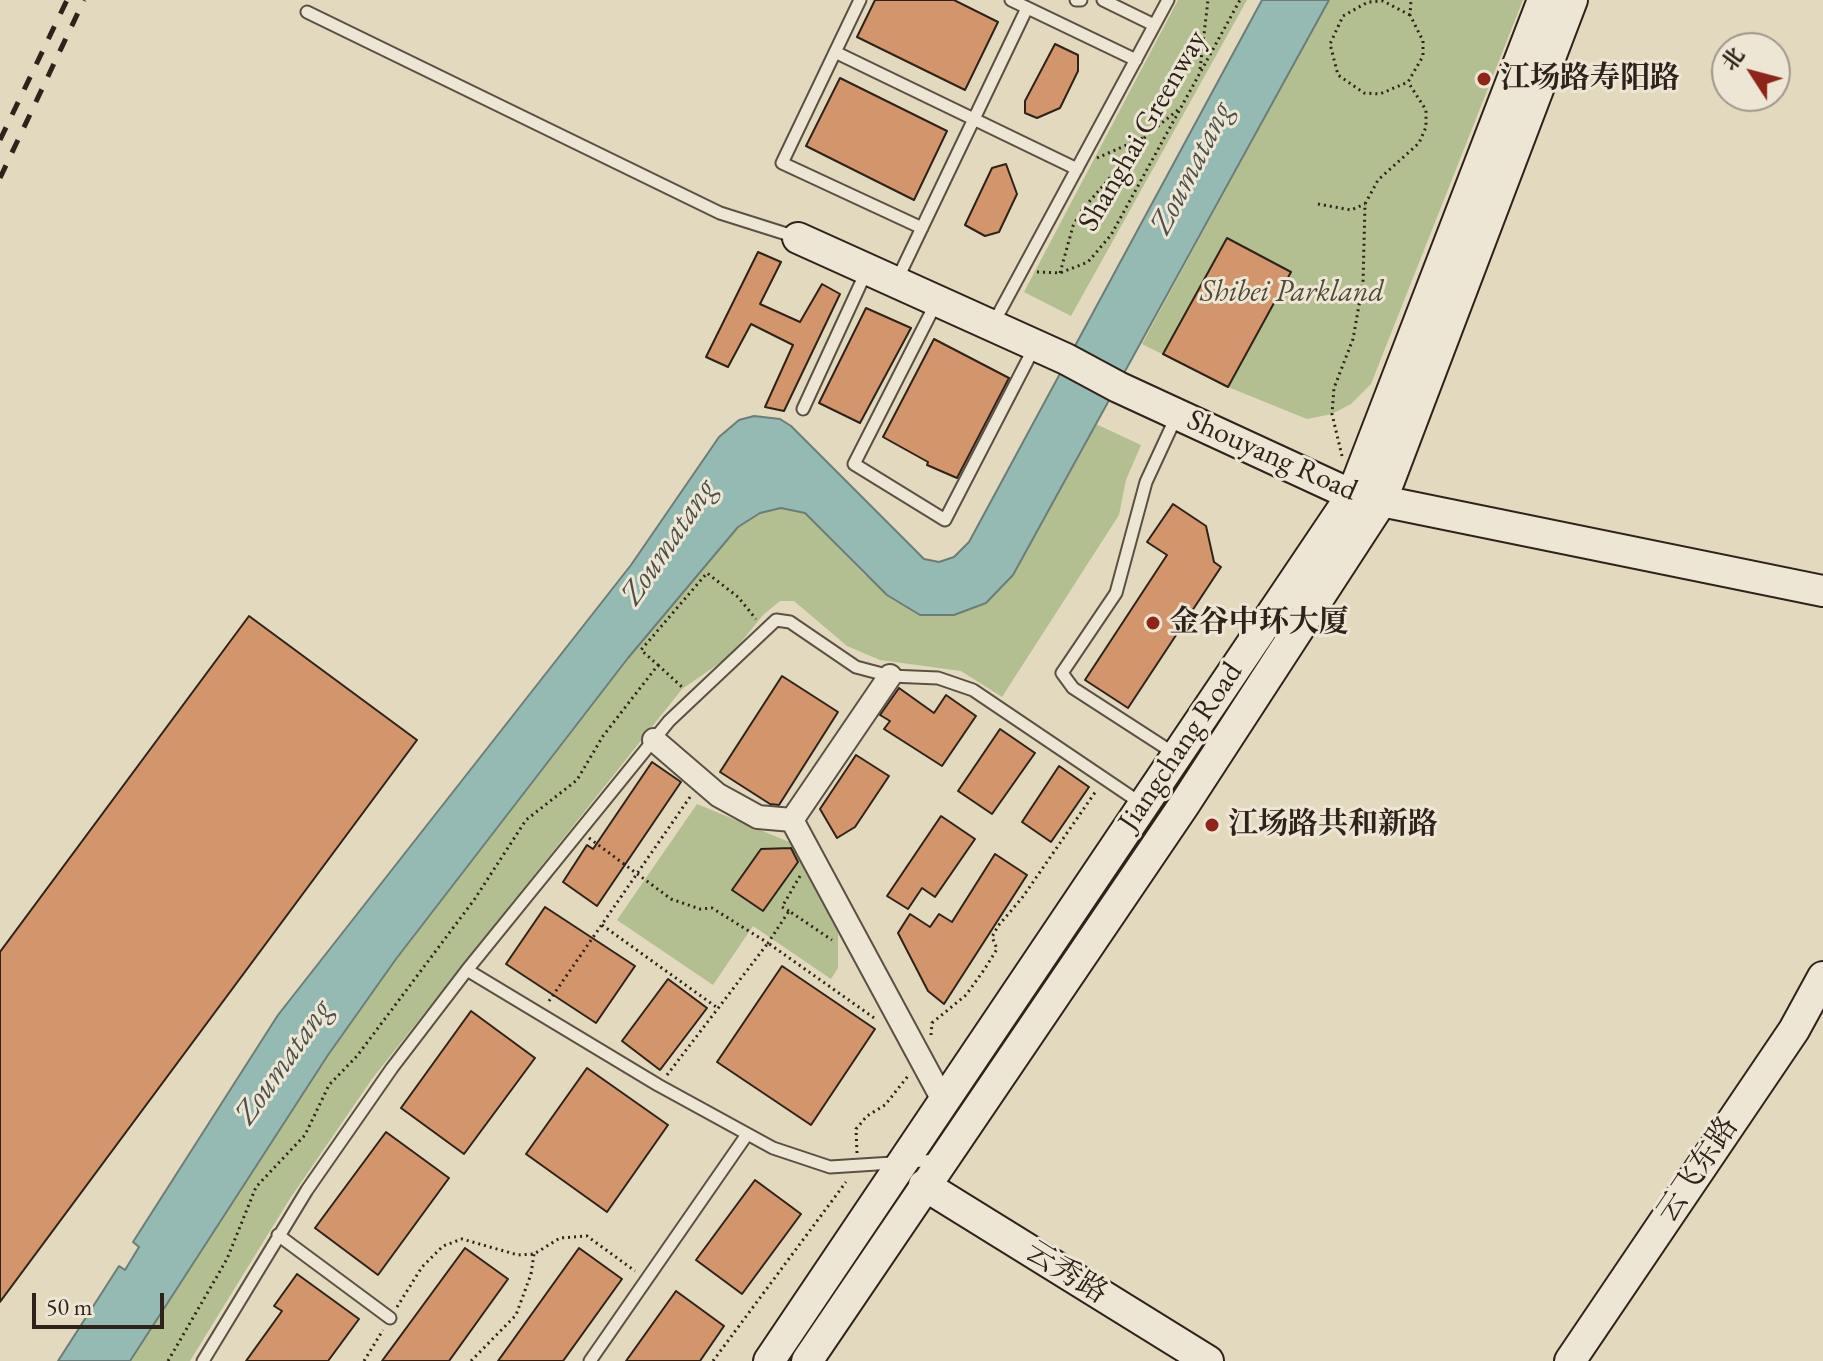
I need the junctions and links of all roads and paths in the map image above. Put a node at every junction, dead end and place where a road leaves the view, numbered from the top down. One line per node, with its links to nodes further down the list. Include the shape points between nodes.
1 (860, 0): 14 (lane)
2 (1011, 0): 10 (lane)
3 (1103, 0): 13 (lane)
4 (1168, 0): 13 (lane)
5 (1208, 0): 16 (path)
6 (1240, 0): 16 (path, Shanghai Greenway)
7 (1411, 0): 12 (path)
8 (1543, 0): 35 (main road, Jiangchang Road)
9 (1572, 0): 36 (main road, Jiangchang Road)
10 (1027, 8): 15 (lane); 19 (lane)
11 (307, 12): 25 (lane, via 720,213)
12 (1410, 15): 17 (path, via 1423,41 1417,70); 17 (path, via 1383,1 1354,7 1334,29 1330,44 1338,75 1364,93 1396,90)
13 (1154, 25): 15 (lane)
14 (835, 52): 19 (lane); 24 (lane, via 782,163)
15 (1136, 60): 21 (lane)
16 (1200, 72): 18 (path, Shanghai Greenway)
17 (1408, 82): 23 (path, via 1426,110 1426,127 1419,143 1378,180)
18 (1181, 107): 20 (path); 28 (path, Shanghai Greenway, via 1111,235 1088,262)
19 (974, 119): 21 (lane); 24 (lane)
20 (1146, 136): 21 (path); 28 (path, via 1082,210)
21 (1079, 165): 27 (lane)
22 (1318, 204): 23 (path, via 1351,210)
23 (1365, 204): 35 (path, via 1363,283 1353,339 1334,388 1332,414)
24 (922, 228): 29 (lane)
25 (798, 238): 26 (main road, Shouyang Road)
26 (867, 270): 29 (main road, Shouyang Road); 33 (lane)
27 (1021, 272): 28 (path, Shanghai Greenway); 31 (lane)
28 (1060, 273)
29 (896, 283): 30 (main road, Shouyang Road)
30 (937, 301): 31 (main road, Shouyang Road); 32 (lane, via 854,464 945,520)
31 (991, 326): 32 (main road, Shouyang Road)
32 (1035, 345): 34 (main road, Shouyang Road)
33 (803, 409)
34 (1177, 414): 35 (main road, Shouyang Road); 43 (lane, via 1146,482 1116,593 1062,673 1073,688)
35 (1352, 495): 36 (main road, Shouyang Road); 43 (main road, Jiangchang Road)
36 (1381, 502): 37 (main road, Shouyang Road); 62 (main road, Jiangchang Road, via 1184,805)
37 (1823, 591)
38 (763, 628): 39 (path, via 738,597 707,573 641,650); 40 (lane, via 776,620 790,622 856,667); 41 (lane)
39 (658, 665): 41 (path); 69 (path, via 603,736 577,780 526,820 474,900 357,1056 329,1085 305,1135 256,1187 227,1259)
40 (890, 676): 45 (lane, via 938,678 973,690); 46 (street)
41 (692, 696): 42 (lane)
42 (654, 740): 44 (street); 47 (lane)
43 (1175, 755): 45 (main road, Jiangchang Road)
44 (701, 780): 46 (street, via 758,817); 49 (path)
45 (1142, 804): 60 (main road, Jiangchang Road)
46 (792, 820): 48 (street)
47 (580, 831): 49 (path); 54 (lane)
48 (812, 856): 50 (path, via 782,907); 58 (street)
49 (638, 873): 51 (path); 53 (path, via 671,899 712,908)
50 (789, 911): 52 (path); 53 (path)
51 (602, 925): 56 (path); 57 (path)
52 (835, 941)
53 (768, 943): 56 (path); 58 (path)
54 (467, 970): 57 (lane); 65 (lane, via 392,1068)
55 (1823, 977): 77 (main road, 云飞东路, via 1794,1030)
56 (720, 1009): 59 (path)
57 (540, 1014): 59 (lane)
58 (913, 1045): 60 (street)
59 (658, 1085): 61 (lane)
60 (943, 1100): 63 (main road, Jiangchang Road)
61 (746, 1136): 63 (lane, via 830,1167); 67 (lane)
62 (941, 1160): 63 (lane); 64 (main road, Jiangchang Road)
63 (901, 1163): 74 (main road, Jiangchang Road)
64 (924, 1185): 75 (main road, Jiangchang Road); 76 (main road, 云秀路)
65 (278, 1235): 68 (lane); 70 (lane)
66 (534, 1254): 67 (path, via 560,1238 587,1236); 68 (path, via 503,1253 462,1239 443,1246 422,1267); 72 (path, via 516,1315)
67 (646, 1279): 73 (lane)
68 (390, 1318): 71 (path)
69 (168, 1361)
70 (203, 1361)
71 (364, 1361)
72 (471, 1361)
73 (590, 1361)
74 (769, 1361)
75 (807, 1361)
76 (1208, 1361)
77 (1570, 1361)

